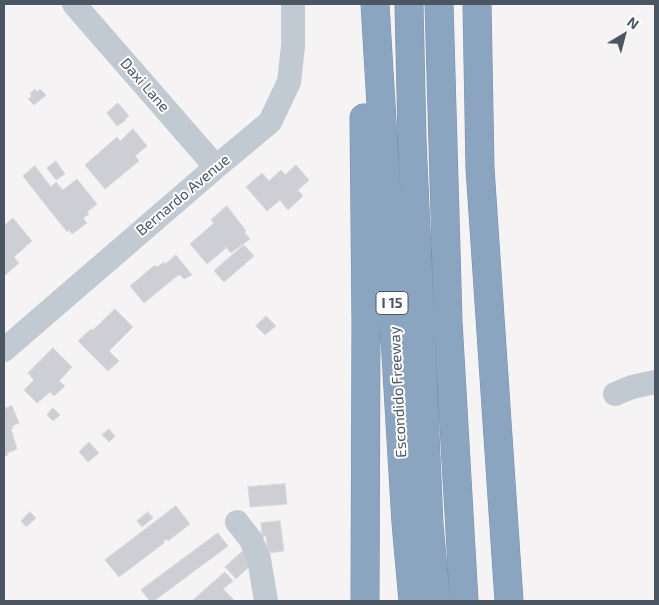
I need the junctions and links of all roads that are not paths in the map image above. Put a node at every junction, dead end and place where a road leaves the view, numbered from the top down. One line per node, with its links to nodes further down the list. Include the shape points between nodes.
1 (74, 4): 8 (street, Daxi Lane)
2 (293, 4): 8 (street, Bernardo Avenue, via 289,82 270,122)
3 (369, 4): 14 (highway, via 364,72)
4 (374, 4): 15 (highway, Escondido Freeway / I 15)
5 (409, 4): 16 (highway, via 412,149)
6 (439, 4): 17 (highway, via 448,321)
7 (477, 4): 18 (highway, via 480,168)
8 (216, 167): 9 (street, Bernardo Avenue)
9 (4, 350)
10 (655, 382): 11 (street)
11 (615, 394)
12 (237, 522): 13 (street, via 251,540 259,559)
13 (266, 601)
14 (365, 601)
15 (412, 601)
16 (436, 601)
17 (464, 601)
18 (509, 601)

